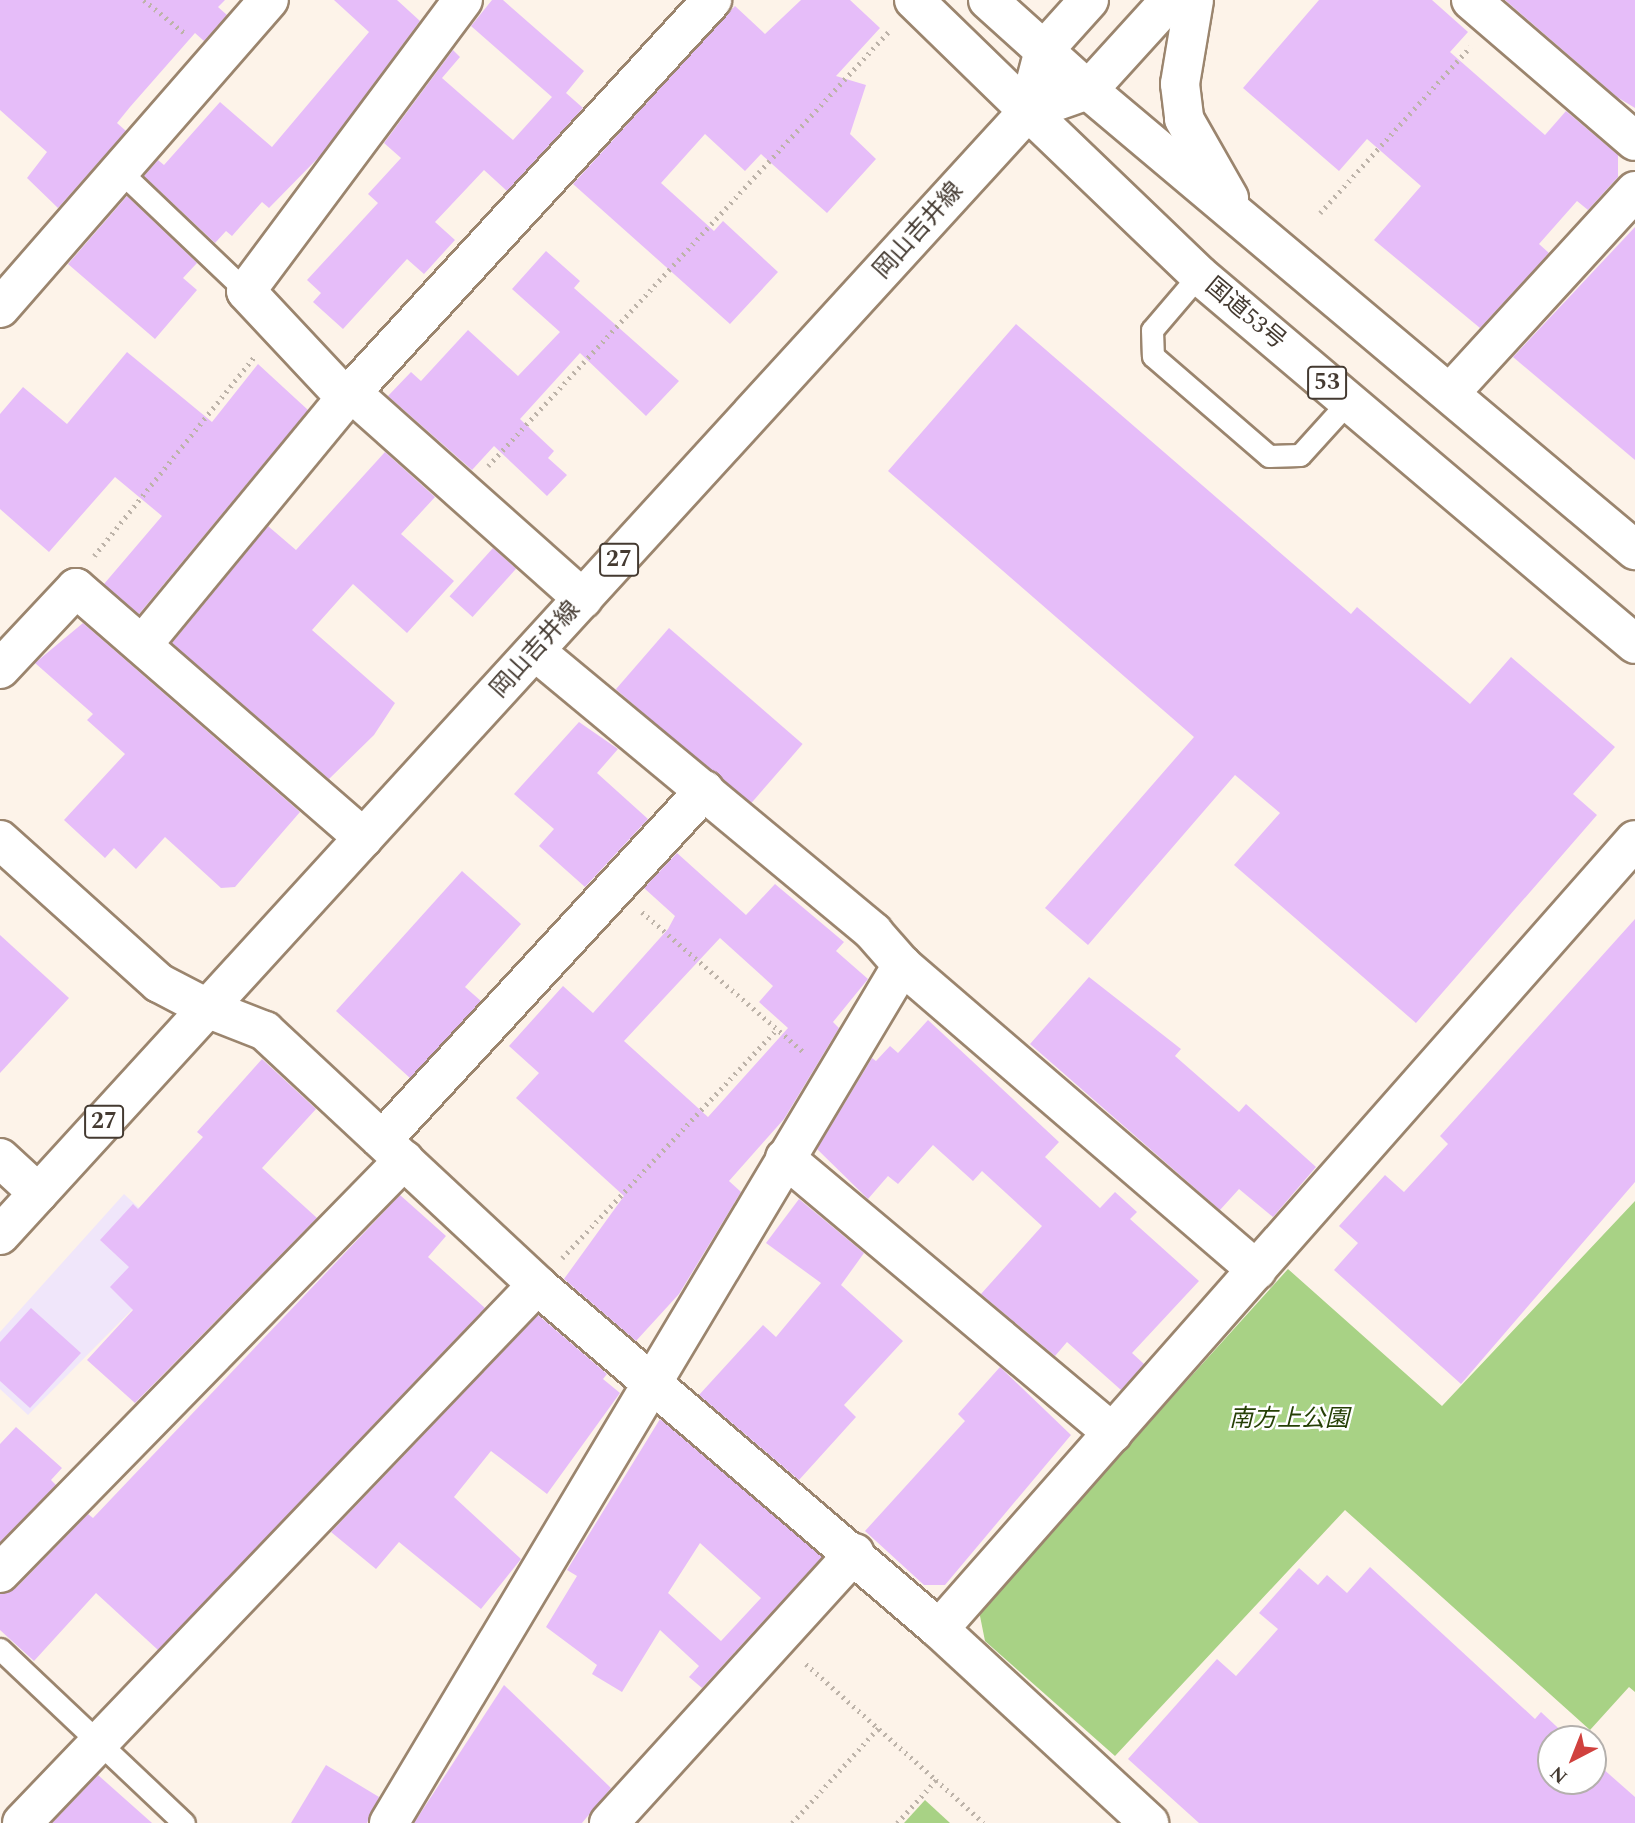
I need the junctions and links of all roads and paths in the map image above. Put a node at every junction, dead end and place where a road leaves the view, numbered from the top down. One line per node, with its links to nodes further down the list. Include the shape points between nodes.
1 (144, 0): 12 (path)
2 (269, 0): 12 (main road)
3 (463, 0): 21 (main road)
4 (712, 0): 25 (main road)
5 (988, 0): 11 (main road)
6 (1089, 0): 11 (main road)
7 (1170, 0): 13 (main road)
8 (1194, 0): 19 (main road, via 1180,84 1184,119)
9 (1482, 10): 15 (main road); 18 (path)
10 (905, 12): 14 (main road, 国道53号); 27 (path)
11 (1044, 50): 13 (main road); 14 (main road)
12 (218, 60): 16 (main road)
13 (1088, 90): 14 (main road, 岡山吉井線 / 27); 19 (main road)
14 (1028, 111): 20 (main road, 国道53号 / 53); 30 (main road, 岡山吉井線 / 27)
15 (1635, 141)
16 (123, 174): 21 (lane); 22 (main road, via 111,177)
17 (1635, 191): 24 (main road)
18 (1320, 213)
19 (1242, 217): 24 (main road)
20 (1199, 275): 26 (main road, 国道53号 / 53); 26 (lane, via 1152,330 1153,356 1269,456 1300,455)
21 (246, 291): 23 (main road)
22 (0, 308)
23 (278, 326): 25 (main road); 29 (path, via 148,495 75,578)
24 (1450, 393): 28 (main road)
25 (350, 396): 27 (main road); 31 (main road)
26 (1349, 401): 32 (main road, 国道53号 / 53)
27 (461, 495): 30 (main road)
28 (1635, 550)
29 (76, 588): 31 (main road); 34 (main road)
30 (583, 599): 33 (main road, 岡山吉井線 / 27)
31 (143, 644): 36 (main road)
32 (1635, 644)
33 (535, 651): 35 (main road); 36 (main road, 岡山吉井線 / 27)
34 (0, 669)
35 (705, 790): 39 (main road); 40 (main road, via 873,932)
36 (364, 838): 41 (main road, 岡山吉井線 / 27)
37 (0, 840): 41 (main road, via 159,982)
38 (1635, 840): 49 (main road)
39 (614, 888): 42 (path); 44 (main road)
40 (902, 965): 43 (main road); 49 (main road)
41 (209, 1009): 44 (main road, via 265,1031); 47 (main road, 岡山吉井線 / 27)
42 (777, 1029): 43 (path); 50 (path)
43 (834, 1077): 46 (main road)
44 (393, 1150): 50 (main road); 54 (main road)
45 (0, 1158): 47 (main road)
46 (785, 1158): 51 (main road); 52 (main road)
47 (38, 1194): 48 (main road, 岡山吉井線 / 27)
48 (0, 1235)
49 (1257, 1270): 52 (main road)
50 (537, 1285): 51 (main road); 59 (main road)
51 (654, 1381): 53 (main road); 63 (main road)
52 (1113, 1433): 55 (main road)
53 (855, 1553): 55 (main road); 64 (main road)
54 (0, 1573)
55 (939, 1629): 68 (main road)
56 (0, 1649): 59 (lane)
57 (797, 1656): 58 (path)
58 (878, 1728): 60 (path); 65 (path)
59 (97, 1743): 61 (main road); 62 (lane)
60 (936, 1780): 66 (path); 67 (path)
61 (22, 1823)
62 (184, 1823)
63 (389, 1823)
64 (609, 1823)
65 (792, 1823)
66 (897, 1823)
67 (984, 1823)
68 (1149, 1823)

